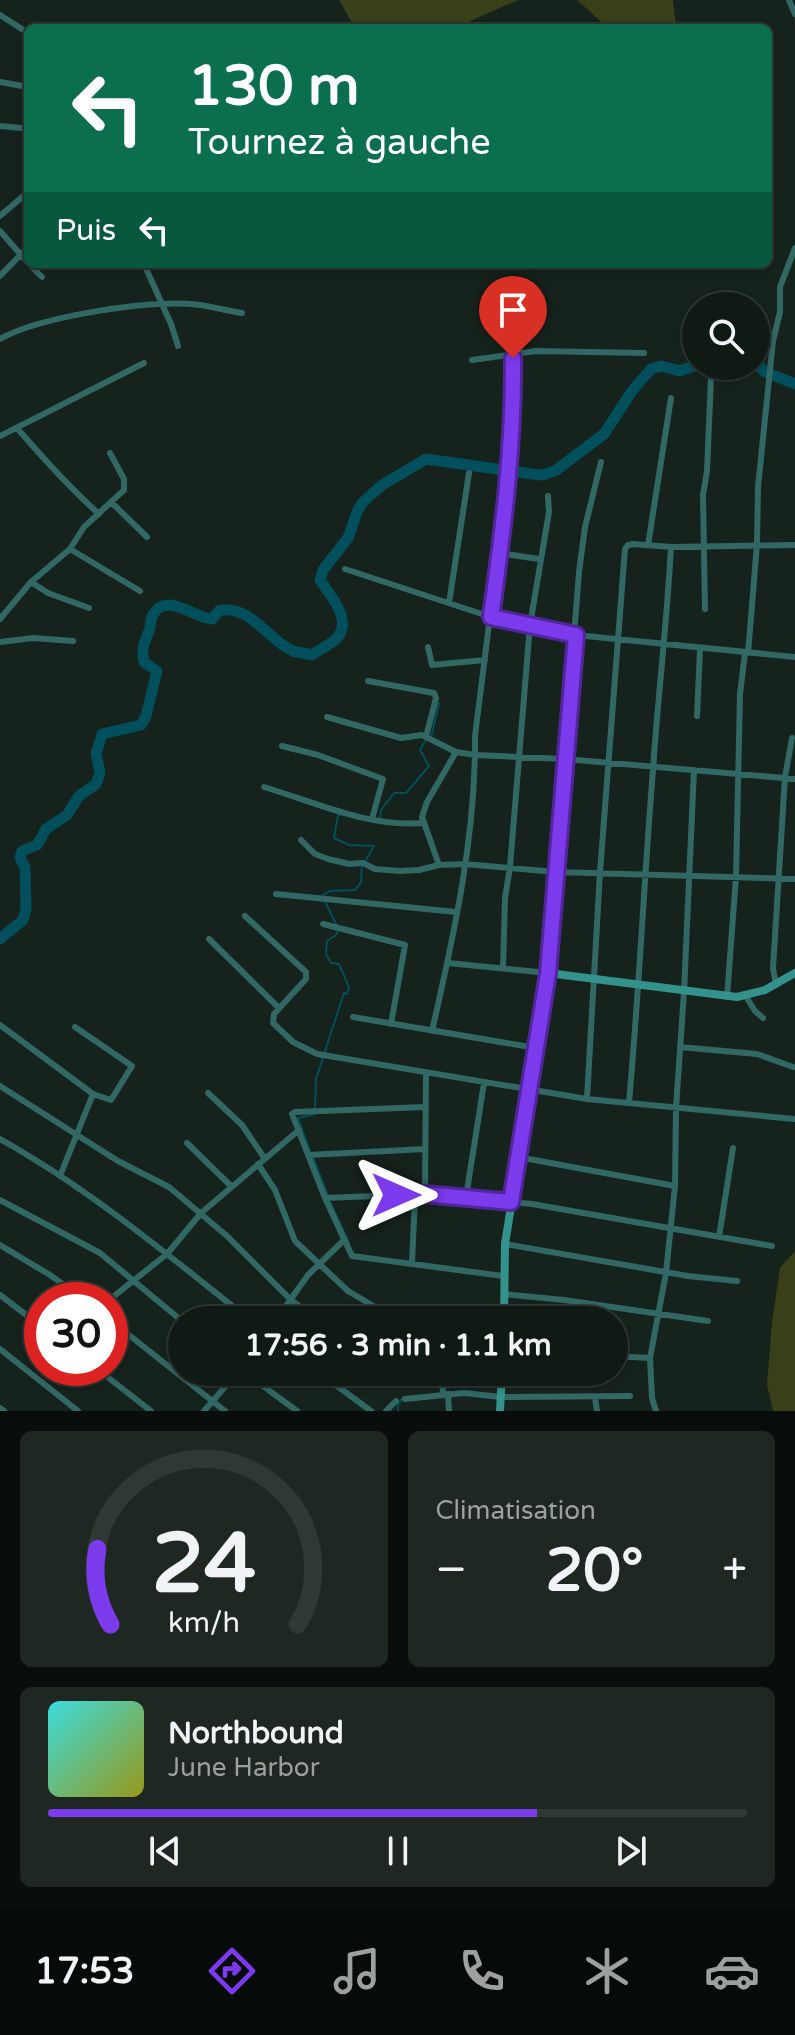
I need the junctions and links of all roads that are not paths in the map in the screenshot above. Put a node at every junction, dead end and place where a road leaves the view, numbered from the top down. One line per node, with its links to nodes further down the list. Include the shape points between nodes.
1 (792, 3): 2 (street)
2 (795, 14)
3 (0, 15): 4 (street)
4 (24, 30)
5 (0, 82): 6 (street)
6 (24, 86)
7 (0, 126): 8 (street)
8 (21, 128)
9 (24, 195): 10 (street)
10 (0, 216)
11 (0, 231): 14 (street)
12 (795, 248): 39 (street, via 780,287 773,341)
13 (24, 252): 14 (street)
14 (21, 256): 15 (street); 18 (street)
15 (24, 259)
16 (32, 268): 19 (street)
17 (146, 268): 20 (street)
18 (0, 276)
19 (42, 277)
20 (161, 305): 21 (street); 22 (street, via 31,325); 23 (street)
21 (242, 313)
22 (0, 339)
23 (178, 346)
24 (644, 353): 25 (street)
25 (513, 355): 26 (street); 45 (street)
26 (472, 360)
27 (144, 363): 30 (street)
28 (711, 380): 42 (street)
29 (671, 398): 40 (street)
30 (17, 428): 31 (street); 37 (street)
31 (0, 436)
32 (110, 453): 36 (street, via 125,483)
33 (601, 462): 56 (street, via 584,535)
34 (469, 473): 50 (street)
35 (548, 496): 46 (street)
36 (111, 502): 37 (street); 38 (street)
37 (99, 514): 44 (street)
38 (147, 537)
39 (757, 544): 41 (street); 42 (street); 63 (street)
40 (648, 545): 43 (street); 58 (street, via 625,549)
41 (795, 545)
42 (704, 546): 43 (street); 52 (street)
43 (671, 547): 60 (street)
44 (70, 549): 48 (street); 49 (street)
45 (499, 553): 46 (street); 53 (street)
46 (539, 559): 55 (street)
47 (345, 569): 50 (street)
48 (31, 582): 51 (street); 54 (street)
49 (140, 591)
50 (449, 603): 53 (street)
51 (89, 608)
52 (705, 609)
53 (491, 617): 55 (street); 65 (street)
54 (0, 619)
55 (530, 625): 56 (street); 74 (street)
56 (576, 635): 58 (street); 75 (street)
57 (73, 641): 59 (street)
58 (619, 641): 60 (street); 76 (street)
59 (0, 642)
60 (665, 646): 62 (street); 77 (street)
61 (428, 647): 65 (street, via 432,665)
62 (700, 649): 63 (street); 67 (street)
63 (747, 653): 64 (street); 79 (street)
64 (795, 657)
65 (485, 660): 73 (street)
66 (368, 681): 69 (street, via 434,693)
67 (697, 716)
68 (327, 717): 69 (street, via 401,738)
69 (426, 737): 72 (street)
70 (792, 738): 80 (street)
71 (282, 746): 83 (street, via 383,779)
72 (456, 752): 73 (street); 84 (street, via 427,802)
73 (476, 755): 74 (street); 86 (street)
74 (517, 756): 75 (street); 88 (street)
75 (565, 759): 76 (street); 89 (street)
76 (610, 763): 77 (street); 90 (street)
77 (653, 767): 78 (street); 91 (street)
78 (694, 770): 79 (street); 92 (street)
79 (738, 774): 80 (street); 93 (street)
80 (785, 777): 81 (street); 94 (street)
81 (795, 779)
82 (264, 787): 83 (street)
83 (372, 819): 84 (street)
84 (422, 823): 87 (street)
85 (301, 840): 87 (street, via 315,854 375,869)
86 (465, 864): 87 (street); 88 (street); 97 (street)
87 (439, 865)
88 (510, 867): 89 (street); 102 (street)
89 (555, 872): 90 (street); 103 (street)
90 (600, 872): 91 (street); 105 (street)
91 (646, 874): 92 (street); 106 (street)
92 (689, 875): 93 (street); 108 (street)
93 (736, 877): 94 (street); 110 (street)
94 (780, 879): 95 (street); 107 (street)
95 (795, 879)
96 (276, 894): 97 (street)
97 (456, 912): 101 (street)
98 (245, 916): 111 (street, via 307,975)
99 (323, 924): 114 (street, via 405,945)
100 (209, 939): 111 (street)
101 (448, 963): 102 (street); 117 (street)
102 (503, 968): 103 (street)
103 (548, 973): 105 (main road); 119 (main road)
104 (795, 973): 107 (main road)
105 (594, 978): 106 (main road); 127 (street)
106 (639, 985): 108 (main road); 128 (street)
107 (776, 985): 109 (main road)
108 (684, 992): 110 (main road); 118 (street)
109 (745, 995): 110 (main road); 113 (street)
110 (727, 997)
111 (279, 1008): 121 (street, via 272,1018 277,1028 309,1051)
112 (353, 1017): 114 (street)
113 (763, 1018)
114 (391, 1024): 117 (street)
115 (0, 1025): 126 (street)
116 (75, 1027): 126 (street, via 132,1066 111,1100)
117 (432, 1031): 119 (street)
118 (680, 1047): 120 (street, via 757,1054); 130 (street)
119 (536, 1048): 124 (main road)
120 (793, 1067)
121 (426, 1073): 122 (street); 129 (street)
122 (484, 1083): 124 (street); 146 (street)
123 (0, 1086): 133 (street)
124 (530, 1091): 127 (street); 139 (main road)
125 (208, 1093): 140 (street, via 242,1125)
126 (93, 1094): 133 (street)
127 (587, 1099): 128 (street)
128 (629, 1103): 130 (street)
129 (425, 1107): 132 (street, via 295,1112); 137 (street)
130 (676, 1108): 131 (street); 142 (street)
131 (794, 1119)
132 (299, 1130): 138 (street); 140 (street)
133 (78, 1134): 141 (street); 150 (street, via 161,1182)
134 (0, 1139): 141 (street)
135 (187, 1143): 143 (street)
136 (733, 1148): 152 (street)
137 (425, 1149): 138 (street); 144 (street)
138 (308, 1155): 147 (street)
139 (518, 1157): 142 (street); 149 (main road)
140 (261, 1162): 143 (street); 158 (street, via 295,1241)
141 (60, 1176): 157 (street)
142 (675, 1186): 151 (street)
143 (232, 1187): 150 (street)
144 (425, 1194): 145 (street); 146 (street)
145 (415, 1195): 147 (street); 159 (street)
146 (466, 1197): 149 (street)
147 (325, 1198): 153 (street)
148 (0, 1200): 162 (street, via 100,1253)
149 (511, 1202): 151 (street); 154 (main road)
150 (201, 1213): 157 (street); 168 (street)
151 (671, 1228): 152 (street); 160 (street)
152 (719, 1237): 156 (street)
153 (344, 1240): 158 (street); 159 (street, via 356,1258)
154 (505, 1244): 160 (street); 161 (main road)
155 (0, 1245): 164 (street)
156 (772, 1246)
157 (167, 1254): 162 (street); 169 (street)
158 (318, 1264): 168 (street); 172 (street)
159 (412, 1264): 161 (street)
160 (666, 1273): 163 (street); 176 (street)
161 (503, 1276): 166 (main road)
162 (132, 1281): 165 (street); 174 (street)
163 (737, 1281)
164 (60, 1282)
165 (128, 1284)
166 (504, 1294): 173 (main road); 176 (street)
167 (0, 1295): 175 (street)
168 (290, 1299): 170 (street); 171 (street)
169 (232, 1306)
170 (285, 1306)
171 (299, 1306)
172 (374, 1306)
173 (504, 1306)
174 (168, 1310)
175 (24, 1313)
176 (660, 1315): 177 (street); 181 (street)
177 (708, 1321)
178 (128, 1334): 194 (street)
179 (0, 1349): 195 (street)
180 (628, 1357): 181 (street)
181 (650, 1358): 205 (street)
182 (119, 1386): 196 (street)
183 (227, 1386): 194 (street)
184 (261, 1386): 199 (street)
185 (337, 1386): 200 (street)
186 (444, 1386): 188 (street)
187 (501, 1386): 190 (main road)
188 (445, 1395): 190 (street); 192 (street); 202 (street)
189 (630, 1396): 191 (street)
190 (501, 1397): 191 (street); 203 (main road)
191 (595, 1398): 204 (street)
192 (405, 1399)
193 (396, 1401): 201 (street)
194 (212, 1402): 197 (street); 198 (street)
195 (78, 1411)
196 (151, 1411)
197 (204, 1411)
198 (225, 1411)
199 (297, 1411)
200 (371, 1411)
201 (386, 1411)
202 (449, 1411)
203 (500, 1411)
204 (597, 1411)
205 (656, 1411)

